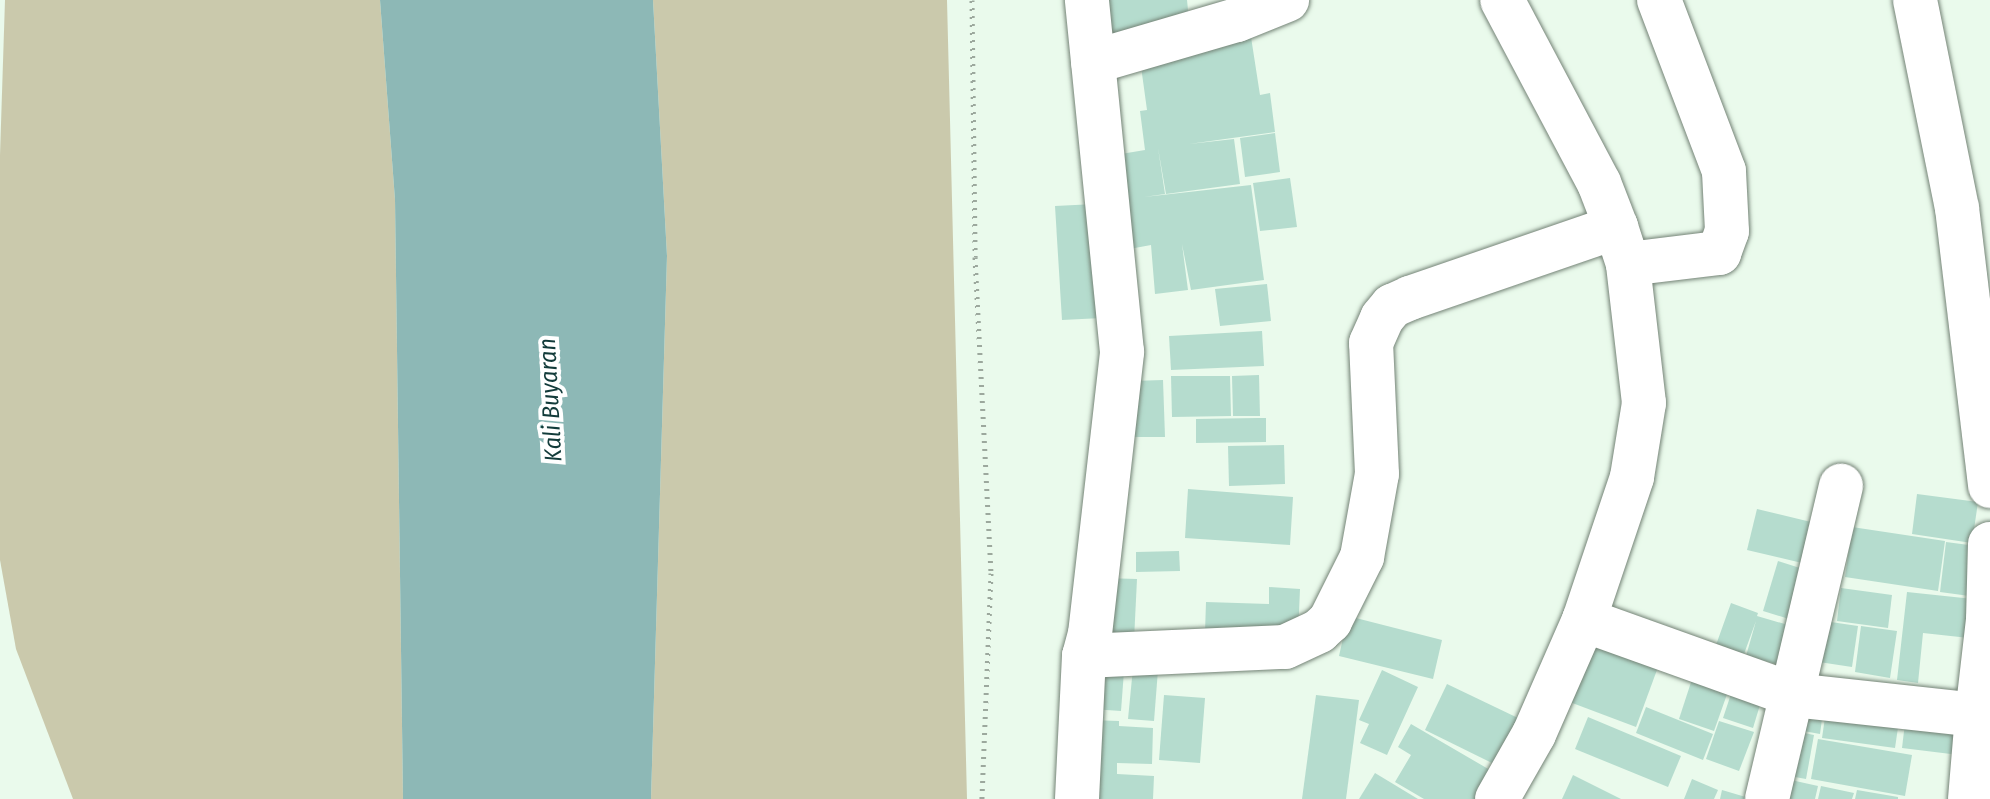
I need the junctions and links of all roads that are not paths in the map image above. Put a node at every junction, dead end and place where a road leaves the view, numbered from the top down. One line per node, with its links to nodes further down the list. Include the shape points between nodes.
1 (1087, 0): 6 (street)
2 (1287, 0): 6 (street)
3 (1502, 0): 7 (street, via 1599,183)
4 (1659, 0): 7 (street, via 1724,171 1727,231 1719,253)
5 (1915, 0): 9 (street, via 1957,208)
6 (1093, 62): 12 (street, via 1122,352)
7 (1622, 246): 11 (street, via 1644,403 1632,477); 12 (street, via 1410,298 1382,318 1371,343 1377,474 1362,557 1330,621 1319,631 1285,647)
8 (1841, 486): 13 (street)
9 (1990, 486)
10 (1990, 544): 14 (street)
11 (1584, 620): 13 (street); 16 (street, via 1534,734)
12 (1084, 656): 15 (street)
13 (1793, 695): 14 (street); 17 (street)
14 (1977, 715): 18 (street)
15 (1077, 799)
16 (1497, 799)
17 (1767, 799)
18 (1970, 799)

